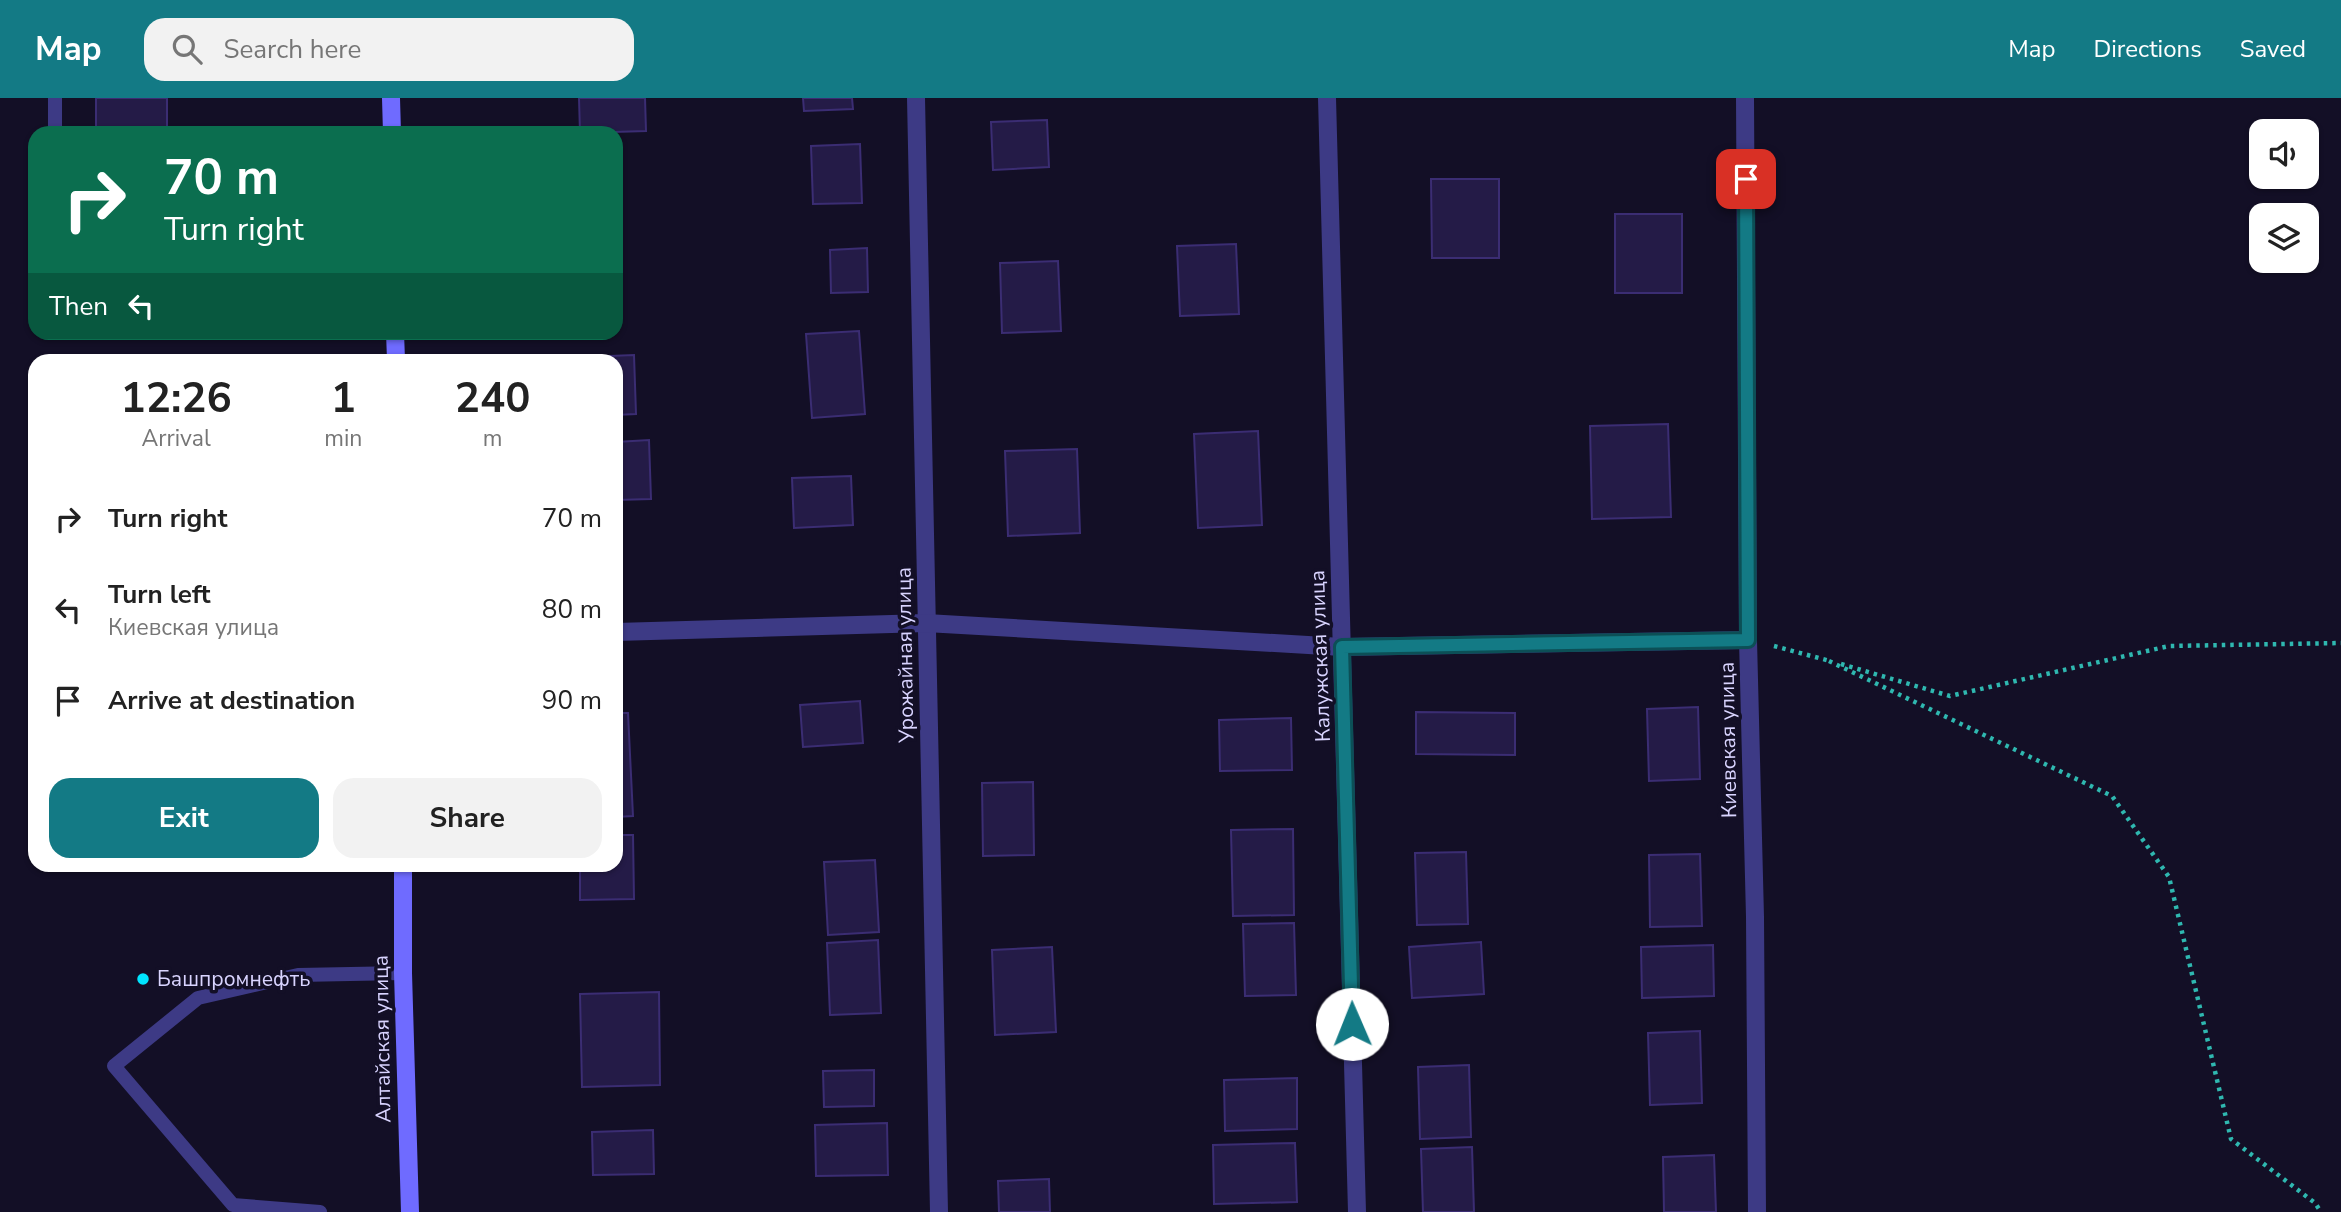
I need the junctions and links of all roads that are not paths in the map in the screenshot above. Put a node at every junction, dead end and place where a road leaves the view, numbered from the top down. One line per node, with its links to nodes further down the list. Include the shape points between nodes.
1 (55, 98): 6 (lane)
2 (391, 98): 7 (main road)
3 (916, 98): 8 (street, Урожайная улица)
4 (1326, 98): 11 (street, Калужская улица)
5 (1745, 98): 10 (street, Киевская улица)
6 (55, 126)
7 (392, 126)
8 (926, 623): 9 (street); 11 (street); 16 (street, Урожайная улица)
9 (623, 632)
10 (1748, 640): 11 (street); 18 (street, Киевская улица)
11 (1342, 647): 17 (street, Калужская улица)
12 (403, 872): 13 (main road, Алтайская улица)
13 (403, 973): 14 (lane, via 298,975 198,998 114,1066 233,1205); 15 (main road, Алтайская улица)
14 (320, 1212)
15 (410, 1212)
16 (939, 1212)
17 (1357, 1212)
18 (1757, 1212)

